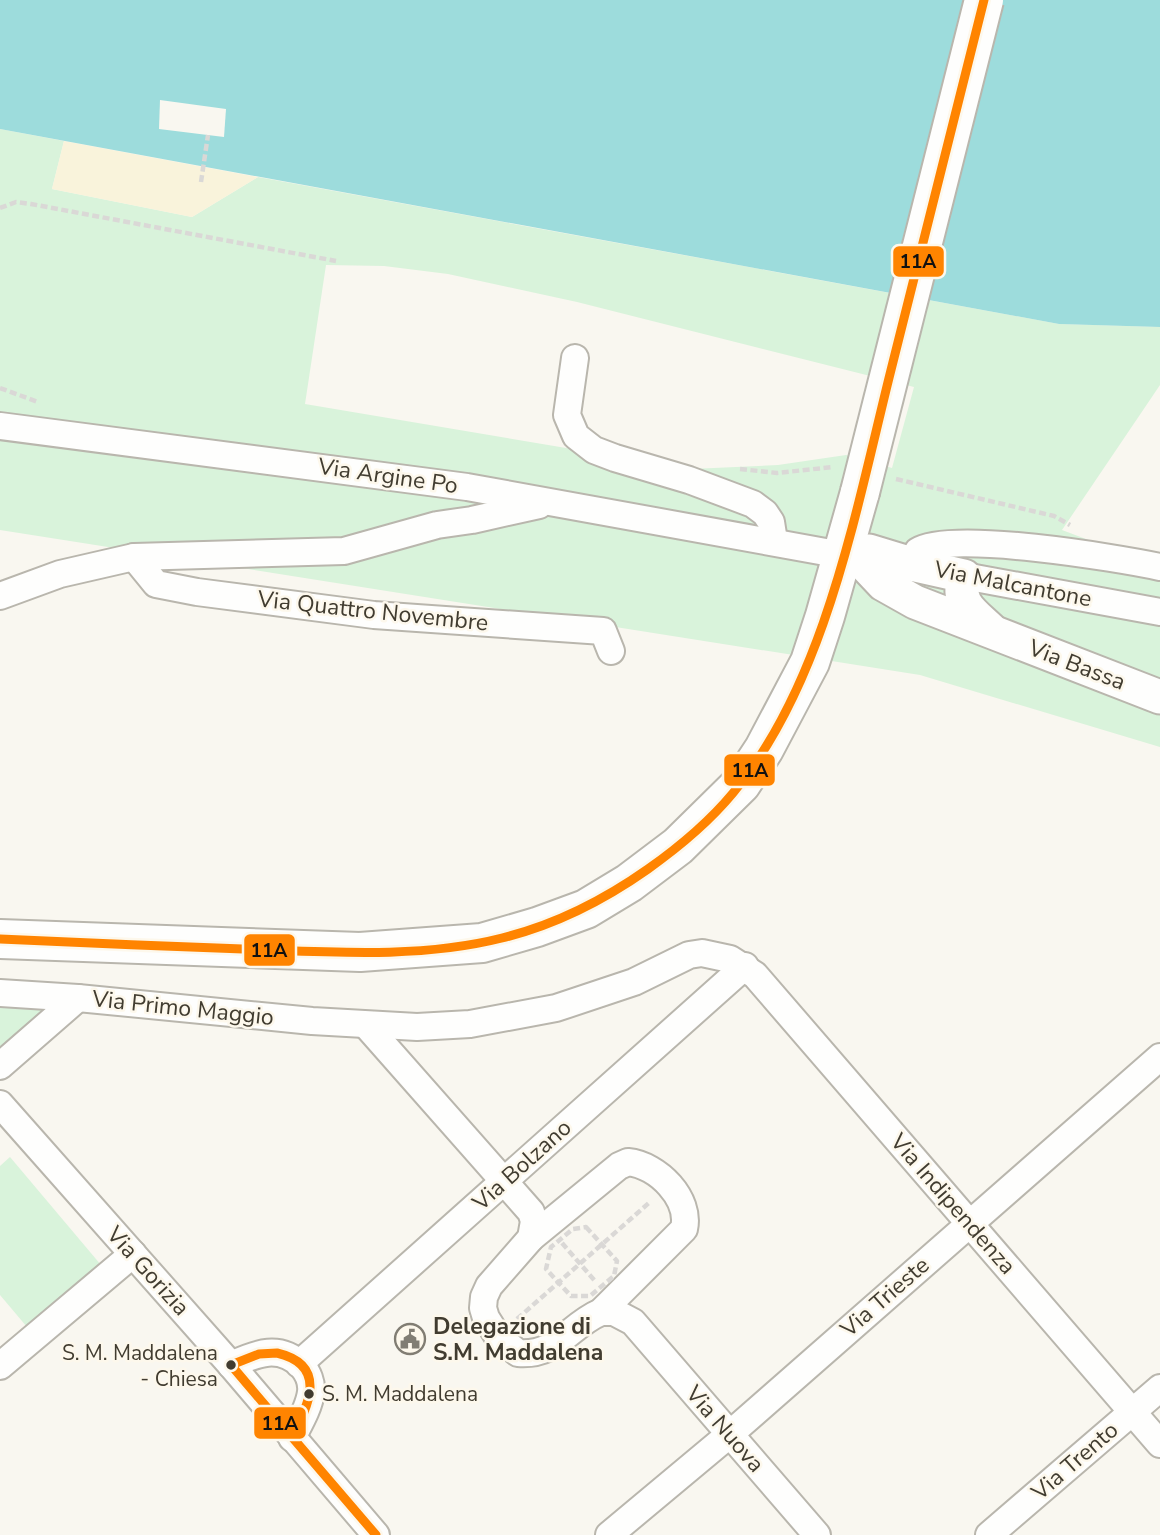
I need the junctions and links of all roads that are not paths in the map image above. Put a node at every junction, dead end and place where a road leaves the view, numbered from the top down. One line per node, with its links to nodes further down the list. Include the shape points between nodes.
1 (984, 0): 7 (main road, bridge, via 859,478)
2 (575, 358): 5 (street, via 567,415 576,436 594,450 753,504 771,522)
3 (0, 426): 4 (street, Via Argine Po)
4 (555, 502): 5 (street, Via Argine Po); 6 (street, Via Quattro Novembre, via 437,525 344,551)
5 (774, 541): 7 (street, Via Argine Po)
6 (134, 558): 11 (street, Via Quattro Novembre, via 60,574); 15 (street, Via Quattro Novembre, via 156,584 197,592 374,615 603,631)
7 (854, 561): 8 (street, via 869,551); 12 (street, Via Bassa); 17 (main road, via 781,720 741,784 678,846 586,909 482,943 360,952)
8 (915, 565): 9 (street, Via Malcantone, via 918,551 925,547 957,543 1006,545); 10 (street, Via Malcantone); 12 (street, via 909,592)
9 (1160, 567)
10 (964, 576): 13 (street, Via Malcantone); 14 (street, via 963,599)
11 (0, 596)
12 (915, 602): 14 (street, Via Bassa)
13 (1160, 612)
14 (995, 633): 16 (street, Via Bassa)
15 (611, 651)
16 (1160, 697)
17 (0, 939)
18 (745, 966): 21 (street, Via Primo Maggio, via 702,953 689,955 634,982 529,1014 442,1026); 25 (street, Via Bolzano); 28 (street, Via Indipendenza)
19 (0, 993): 20 (street, Via Primo Maggio)
20 (78, 998): 21 (street, Via Primo Maggio); 23 (street)
21 (366, 1025): 25 (street)
22 (1160, 1057): 28 (street, Via Trieste)
23 (0, 1066)
24 (0, 1104): 30 (street, Via Gorizia)
25 (504, 1181): 27 (street); 34 (street, Via Bolzano)
26 (566, 1209): 27 (street); 29 (street); 31 (street, via 628,1163 651,1169 669,1185 687,1215 684,1229)
27 (531, 1212): 29 (street)
28 (969, 1223): 38 (street, Via Indipendenza); 39 (street, Via Trieste)
29 (531, 1238): 32 (street, via 484,1297 486,1318 498,1337 518,1353 545,1352 588,1318)
30 (132, 1254): 35 (street, Via Gorizia); 36 (street)
31 (633, 1283): 32 (street); 33 (street, via 629,1298)
32 (601, 1299): 33 (street)
33 (634, 1322): 39 (street, Via Nuova)
34 (299, 1364): 35 (street, via 275,1352 254,1354); 40 (street, via 310,1380 311,1391)
35 (231, 1365): 40 (street, Via Gorizia)
36 (0, 1366)
37 (1160, 1388): 38 (street, Via Trento)
38 (1132, 1412): 41 (street, Via Indipendenza); 45 (street, Via Trento)
39 (730, 1434): 43 (street, Via Trieste); 44 (street, Via Nuova)
40 (292, 1438): 42 (street, Via Gorizia)
41 (1160, 1444)
42 (376, 1535)
43 (609, 1535)
44 (817, 1535)
45 (989, 1535)

